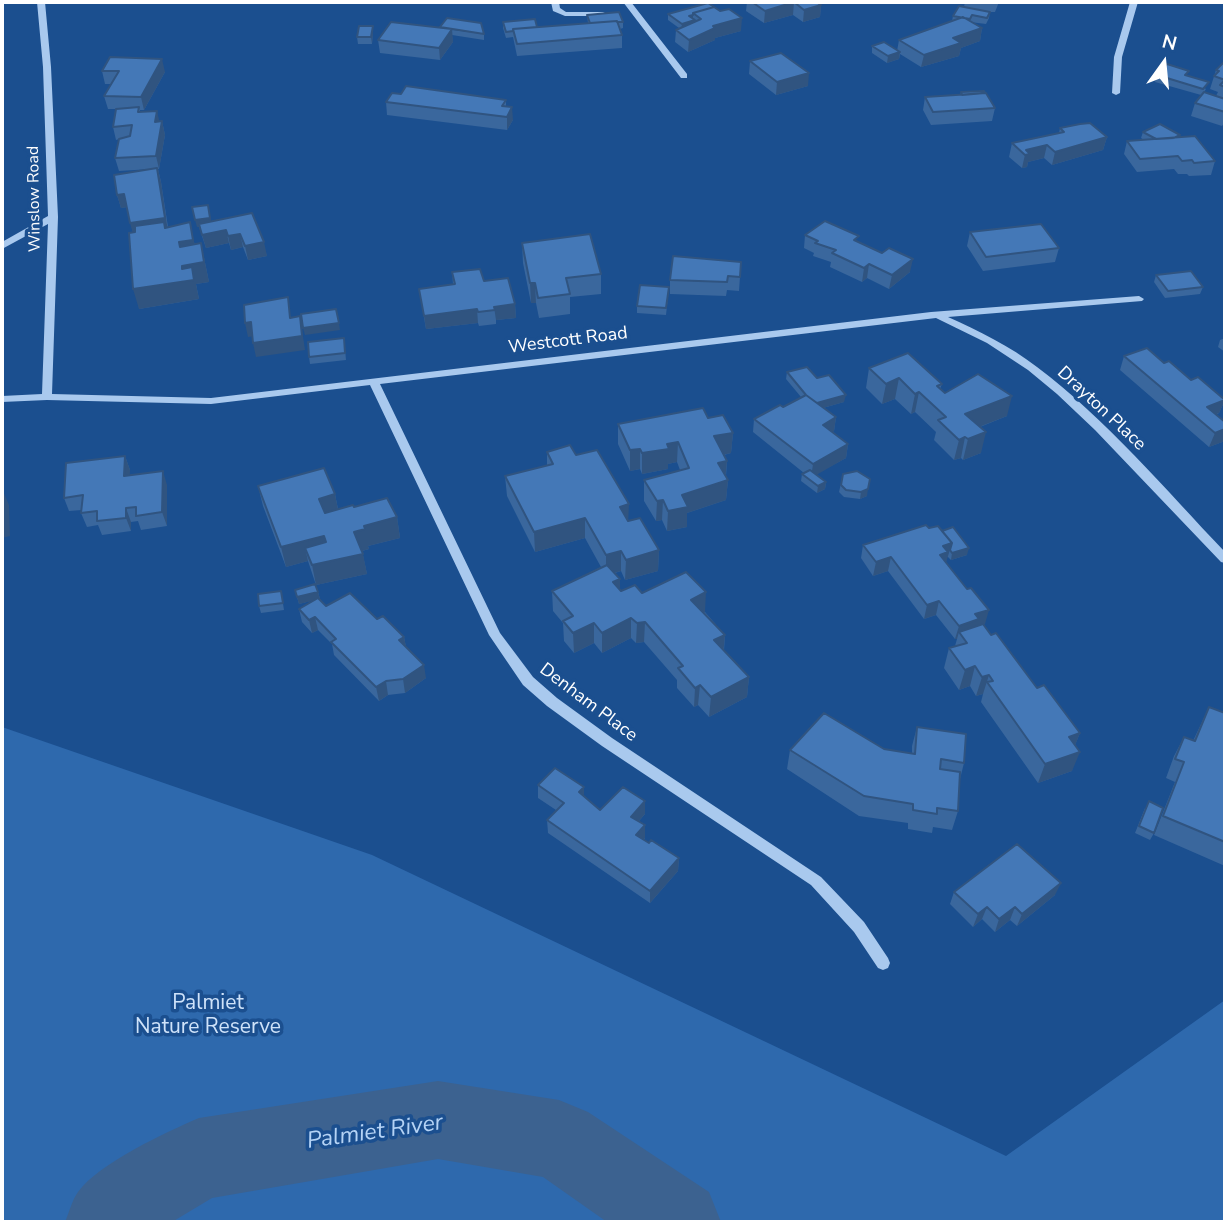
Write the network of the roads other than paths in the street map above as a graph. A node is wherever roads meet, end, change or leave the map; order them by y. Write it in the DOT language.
graph roads {
  1 [pos="41,2"];
  2 [pos="555,2"];
  3 [pos="627,2"];
  4 [pos="1134,2"];
  5 [pos="612,14"];
  6 [pos="684,76"];
  7 [pos="1116,93"];
  8 [pos="53,217"];
  9 [pos="2,246"];
  10 [pos="1139,299"];
  11 [pos="930,315"];
  12 [pos="374,383"];
  13 [pos="47,397"];
  14 [pos="2,399"];
  15 [pos="1225,559"];
  16 [pos="883,963"];
  1 -- 8 [label="street, Winslow Road"];
  2 -- 5 [label="street"];
  3 -- 6 [label="street"];
  4 -- 7 [label="street"];
  8 -- 9 [label="street"];
  8 -- 13 [label="street, Winslow Road"];
  10 -- 11 [label="street, Westcott Road"];
  11 -- 12 [label="street, Westcott Road"];
  11 -- 15 [label="street, Drayton Place"];
  12 -- 13 [label="street, Westcott Road"];
  12 -- 16 [label="street, Denham Place"];
  13 -- 14 [label="street, Westcott Road"];
}
